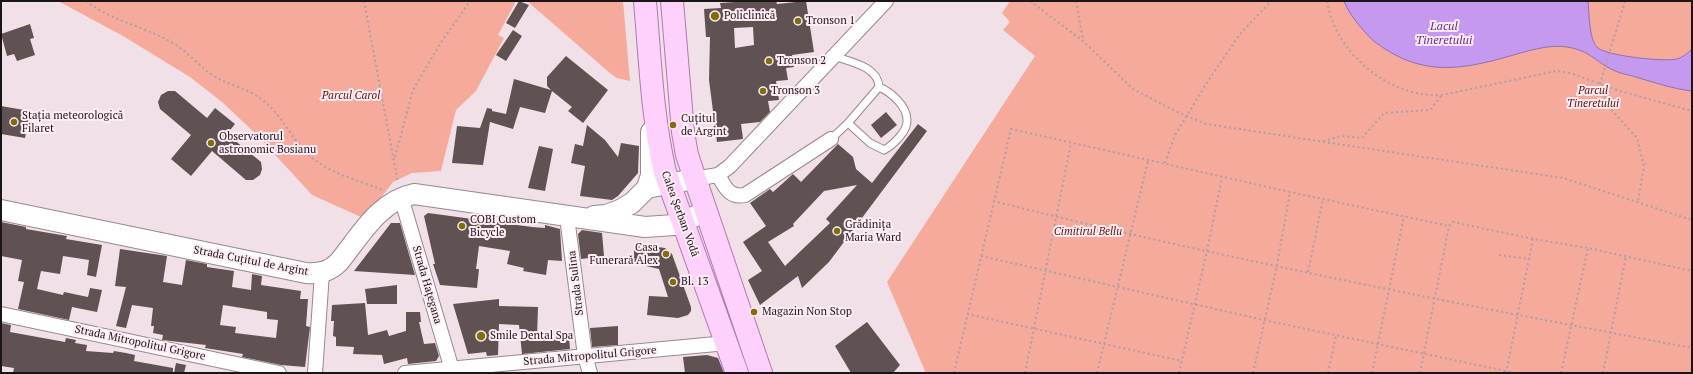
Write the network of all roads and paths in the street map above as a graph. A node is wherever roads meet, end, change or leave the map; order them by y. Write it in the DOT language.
graph roads {
  1 [pos="86,1"];
  2 [pos="364,1"];
  3 [pos="470,1"];
  4 [pos="645,1"];
  5 [pos="672,1"];
  6 [pos="886,1"];
  7 [pos="1030,1"];
  8 [pos="1076,1"];
  9 [pos="1271,1"];
  10 [pos="1327,1"];
  11 [pos="1625,1"];
  12 [pos="1083,41"];
  13 [pos="833,56"];
  14 [pos="650,70"];
  15 [pos="1600,84"];
  16 [pos="879,87"];
  17 [pos="1442,95"];
  18 [pos="1692,111"];
  19 [pos="1187,116"];
  20 [pos="848,123"];
  21 [pos="831,139"];
  22 [pos="1322,141"];
  23 [pos="1071,143"];
  24 [pos="395,158"];
  25 [pos="1148,161"];
  26 [pos="1165,163"];
  27 [pos="718,175"];
  28 [pos="1222,177"];
  29 [pos="694,179"];
  30 [pos="668,183"];
  31 [pos="647,188"];
  32 [pos="1290,192"];
  33 [pos="400,197"];
  34 [pos="1323,198"];
  35 [pos="993,201"];
  36 [pos="1638,202"];
  37 [pos="632,203"];
  38 [pos="1,210"];
  39 [pos="705,212"];
  40 [pos="567,216"];
  41 [pos="1404,216"];
  42 [pos="1055,217"];
  43 [pos="1692,220"];
  44 [pos="682,222"];
  45 [pos="1449,226"];
  46 [pos="645,228"];
  47 [pos="1131,236"];
  48 [pos="1533,239"];
  49 [pos="1588,248"];
  50 [pos="1208,252"];
  51 [pos="1499,255"];
  52 [pos="981,256"];
  53 [pos="1626,256"];
  54 [pos="1530,259"];
  55 [pos="1277,265"];
  56 [pos="1045,270"];
  57 [pos="1692,271"];
  58 [pos="1308,272"];
  59 [pos="322,273"];
  60 [pos="1119,288"];
  61 [pos="1388,290"];
  62 [pos="1435,299"];
  63 [pos="1195,304"];
  64 [pos="1,314"];
  65 [pos="967,314"];
  66 [pos="1519,314"];
  67 [pos="1264,320"];
  68 [pos="1571,325"];
  69 [pos="1034,328"];
  70 [pos="1611,332"];
  71 [pos="1336,335"];
  72 [pos="727,343"];
  73 [pos="1104,344"];
  74 [pos="1378,344"];
  75 [pos="1692,348"];
  76 [pos="1424,354"];
  77 [pos="585,356"];
  78 [pos="1182,361"];
  79 [pos="452,371"];
  80 [pos="1507,372"];
  81 [pos="279,373"];
  82 [pos="315,373"];
  83 [pos="405,373"];
  84 [pos="590,373"];
  85 [pos="737,373"];
  86 [pos="761,373"];
  87 [pos="954,373"];
  88 [pos="1025,373"];
  89 [pos="1097,373"];
  90 [pos="1179,373"];
  91 [pos="1253,373"];
  92 [pos="1328,373"];
  93 [pos="1372,373"];
  94 [pos="1420,373"];
  95 [pos="1515,373"];
  96 [pos="1561,373"];
  97 [pos="1603,373"];
  1 -- 33 [label="path"];
  2 -- 24 [label="path"];
  3 -- 24 [label="path"];
  4 -- 14 [label="main road, Calea Șerban Vodă"];
  5 -- 29 [label="main road"];
  6 -- 13 [label="street"];
  7 -- 12 [label="path"];
  8 -- 12 [label="path"];
  9 -- 19 [label="path"];
  10 -- 17 [label="path"];
  11 -- 15 [label="path"];
  12 -- 19 [label="path"];
  13 -- 16 [label="lane"];
  13 -- 27 [label="street"];
  14 -- 30 [label="main road, Calea Șerban Vodă"];
  14 -- 31 [label="street"];
  15 -- 17 [label="path"];
  15 -- 18 [label="path"];
  15 -- 36 [label="path"];
  16 -- 20 [label="lane"];
  16 -- 20 [label="lane"];
  17 -- 22 [label="path"];
  19 -- 22 [label="path"];
  19 -- 26 [label="path"];
  20 -- 21 [label="lane"];
  21 -- 27 [label="street"];
  22 -- 36 [label="path"];
  23 -- 25 [label="path"];
  23 -- 35 [label="path"];
  23 -- 42 [label="path"];
  24 -- 33 [label="path"];
  25 -- 26 [label="path"];
  25 -- 47 [label="path"];
  26 -- 28 [label="path"];
  27 -- 29 [label="street"];
  28 -- 32 [label="path"];
  28 -- 50 [label="path"];
  29 -- 30 [label="street"];
  29 -- 39 [label="main road"];
  30 -- 31 [label="street"];
  30 -- 44 [label="main road, Calea Șerban Vodă"];
  31 -- 37 [label="street, Strada Cuțitul de Argint"];
  32 -- 34 [label="path"];
  32 -- 55 [label="path"];
  33 -- 40 [label="street, Strada Cuțitul de Argint"];
  33 -- 59 [label="street, Strada Cuțitul de Argint"];
  33 -- 79 [label="street, Strada Hațegana"];
  34 -- 41 [label="path"];
  34 -- 58 [label="path"];
  35 -- 42 [label="path"];
  35 -- 52 [label="path"];
  36 -- 43 [label="path"];
  37 -- 40 [label="street, Strada Cuțitul de Argint"];
  37 -- 46 [label="street"];
  38 -- 59 [label="street, Strada Cuțitul de Argint"];
  39 -- 44 [label="street, Strada Cuțitul de Argint"];
  39 -- 86 [label="main road"];
  40 -- 46 [label="street, Strada Cuțitul de Argint"];
  40 -- 77 [label="street, Strada Sulina"];
  41 -- 45 [label="path"];
  41 -- 61 [label="path"];
  42 -- 47 [label="path"];
  42 -- 56 [label="path"];
  44 -- 46 [label="street, Strada Cuțitul de Argint"];
  44 -- 72 [label="main road, Calea Șerban Vodă"];
  45 -- 48 [label="path"];
  45 -- 62 [label="path"];
  47 -- 50 [label="path"];
  47 -- 60 [label="path"];
  48 -- 49 [label="path"];
  48 -- 54 [label="path"];
  49 -- 53 [label="path"];
  49 -- 68 [label="path"];
  50 -- 55 [label="path"];
  50 -- 63 [label="path"];
  51 -- 54 [label="path"];
  52 -- 56 [label="path"];
  52 -- 65 [label="path"];
  53 -- 57 [label="path"];
  53 -- 70 [label="path"];
  54 -- 66 [label="path"];
  55 -- 58 [label="path"];
  55 -- 67 [label="path"];
  56 -- 60 [label="path"];
  56 -- 69 [label="path"];
  58 -- 61 [label="path"];
  59 -- 82 [label="street"];
  60 -- 63 [label="path"];
  60 -- 73 [label="path"];
  61 -- 62 [label="path"];
  61 -- 74 [label="path"];
  62 -- 66 [label="path"];
  62 -- 76 [label="path"];
  63 -- 67 [label="path"];
  63 -- 78 [label="path"];
  64 -- 81 [label="street, Strada Mitropolitul Grigore"];
  65 -- 69 [label="path"];
  65 -- 87 [label="path"];
  66 -- 68 [label="path"];
  66 -- 80 [label="path"];
  67 -- 71 [label="path"];
  67 -- 91 [label="path"];
  68 -- 70 [label="path"];
  68 -- 96 [label="path"];
  69 -- 73 [label="path"];
  69 -- 88 [label="path"];
  70 -- 75 [label="path"];
  70 -- 97 [label="path"];
  71 -- 74 [label="path"];
  71 -- 92 [label="path"];
  72 -- 77 [label="street, Strada Mitropolitul Grigore"];
  72 -- 85 [label="main road, Calea Șerban Vodă"];
  73 -- 78 [label="path"];
  73 -- 89 [label="path"];
  74 -- 76 [label="path"];
  74 -- 93 [label="path"];
  76 -- 80 [label="path"];
  76 -- 94 [label="path"];
  77 -- 79 [label="street, Strada Mitropolitul Grigore"];
  77 -- 84 [label="street, Strada Sulina"];
  78 -- 90 [label="path"];
  79 -- 83 [label="street, Strada Mitropolitul Grigore"];
  80 -- 95 [label="path"];
}
